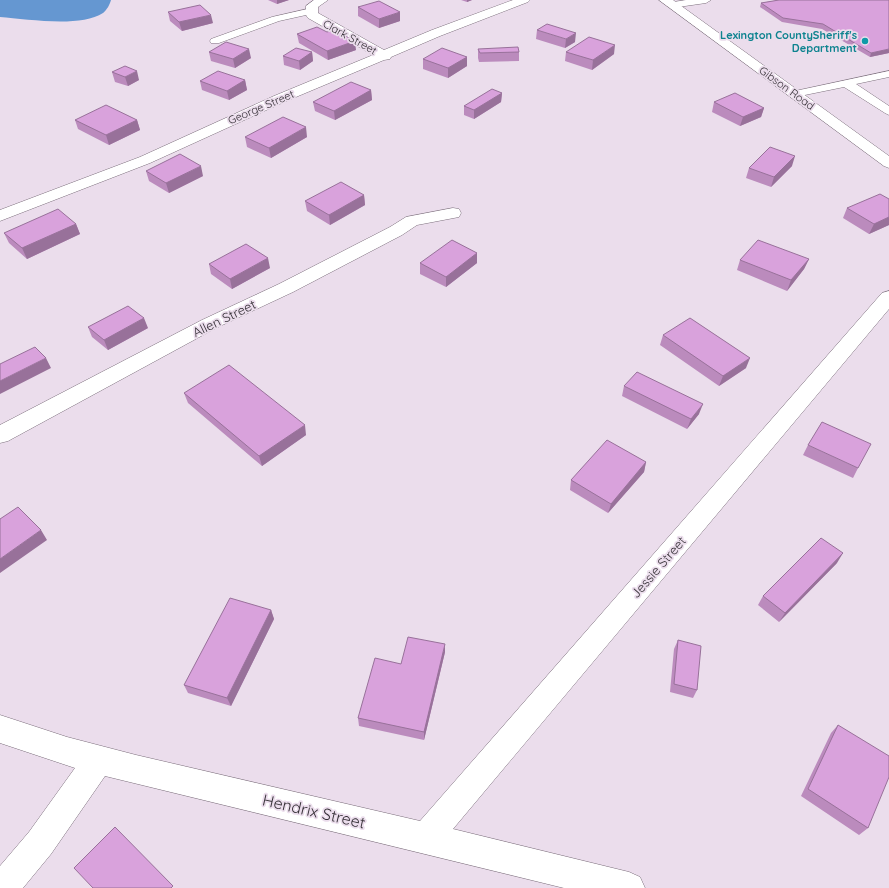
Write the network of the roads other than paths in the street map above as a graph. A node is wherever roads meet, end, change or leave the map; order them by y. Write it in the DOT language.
graph roads {
  1 [pos="322,0"];
  2 [pos="524,0"];
  3 [pos="706,0"];
  4 [pos="668,2"];
  5 [pos="312,10"];
  6 [pos="216,41"];
  7 [pos="385,56"];
  8 [pos="889,74"];
  9 [pos="846,83"];
  10 [pos="795,94"];
  11 [pos="889,111"];
  12 [pos="889,163"];
  13 [pos="453,213"];
  14 [pos="0,216"];
  15 [pos="889,297"];
  16 [pos="0,435"];
  17 [pos="0,729"];
  18 [pos="98,761"];
  19 [pos="426,838"];
  20 [pos="2,888"];
  21 [pos="629,888"];
  1 -- 5 [label="street, Clark Street"];
  2 -- 7 [label="street, George Street"];
  3 -- 4 [label="lane"];
  4 -- 10 [label="street, Gibson Road"];
  5 -- 6 [label="lane"];
  5 -- 7 [label="street, Clark Street"];
  7 -- 14 [label="street, George Street"];
  8 -- 9 [label="lane"];
  9 -- 10 [label="lane"];
  9 -- 11 [label="lane"];
  10 -- 12 [label="street, Gibson Road"];
  13 -- 16 [label="street, Allen Street"];
  15 -- 19 [label="street, Jessie Street"];
  17 -- 18 [label="street, Hendrix Street"];
  18 -- 19 [label="street, Hendrix Street"];
  18 -- 20 [label="street"];
  19 -- 21 [label="street, Hendrix Street"];
}
